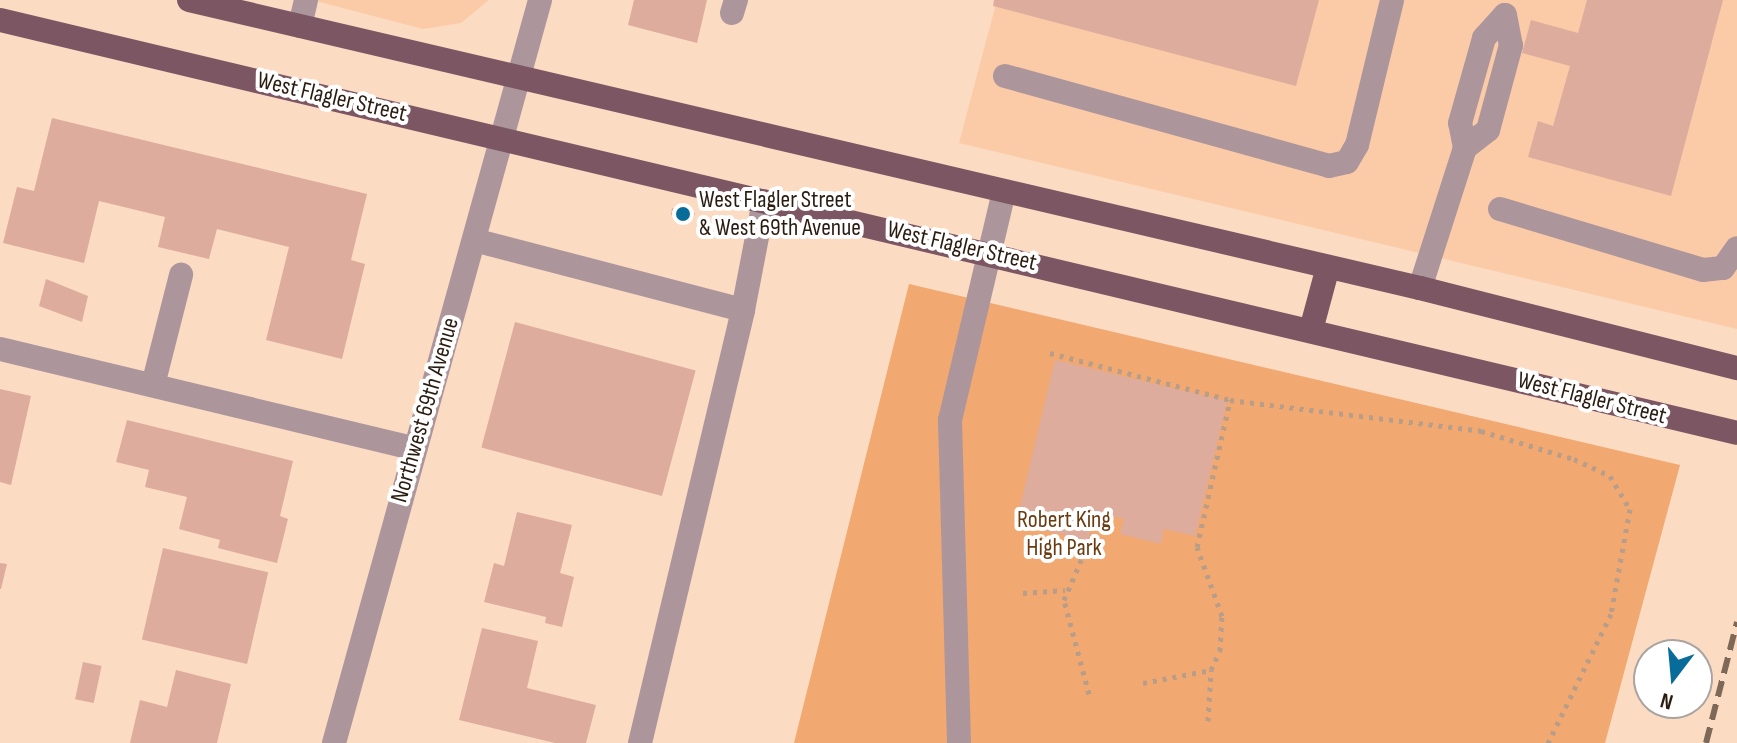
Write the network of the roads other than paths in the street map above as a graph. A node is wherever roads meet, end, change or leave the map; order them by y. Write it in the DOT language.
graph roads {
  1 [pos="189,0"];
  2 [pos="306,0"];
  3 [pos="540,0"];
  4 [pos="1392,0"];
  5 [pos="1507,7"];
  6 [pos="0,20"];
  7 [pos="300,26"];
  8 [pos="1005,76"];
  9 [pos="520,78"];
  10 [pos="503,136"];
  11 [pos="1004,192"];
  12 [pos="764,201"];
  13 [pos="1500,209"];
  14 [pos="474,240"];
  15 [pos="1737,248"];
  16 [pos="989,252"];
  17 [pos="1328,267"];
  18 [pos="181,275"];
  19 [pos="1420,288"];
  20 [pos="743,310"];
  21 [pos="1311,330"];
  22 [pos="0,349"];
  23 [pos="1737,368"];
  24 [pos="153,385"];
  25 [pos="1737,433"];
  26 [pos="413,448"];
  27 [pos="334,743"];
  28 [pos="640,743"];
  29 [pos="959,743"];
  1 -- 7 [label="main road"];
  2 -- 7 [label="street"];
  3 -- 9 [label="street, Northwest 69th Avenue"];
  4 -- 8 [label="street"];
  5 -- 19 [label="street"];
  6 -- 10 [label="main road, West Flagler Street"];
  7 -- 9 [label="main road"];
  9 -- 10 [label="street, Northwest 69th Avenue"];
  9 -- 11 [label="main road"];
  10 -- 12 [label="main road, West Flagler Street"];
  10 -- 14 [label="street, Northwest 69th Avenue"];
  11 -- 16 [label="street"];
  11 -- 17 [label="main road"];
  12 -- 16 [label="main road, West Flagler Street"];
  12 -- 20 [label="street"];
  13 -- 15 [label="street"];
  14 -- 20 [label="street"];
  14 -- 26 [label="street, Northwest 69th Avenue"];
  16 -- 21 [label="main road, West Flagler Street"];
  16 -- 29 [label="street"];
  17 -- 19 [label="main road"];
  17 -- 21 [label="main road"];
  18 -- 24 [label="street"];
  19 -- 23 [label="main road"];
  20 -- 28 [label="street"];
  21 -- 25 [label="main road, West Flagler Street"];
  22 -- 24 [label="street"];
  24 -- 26 [label="street"];
  26 -- 27 [label="street, Northwest 69th Avenue"];
}
